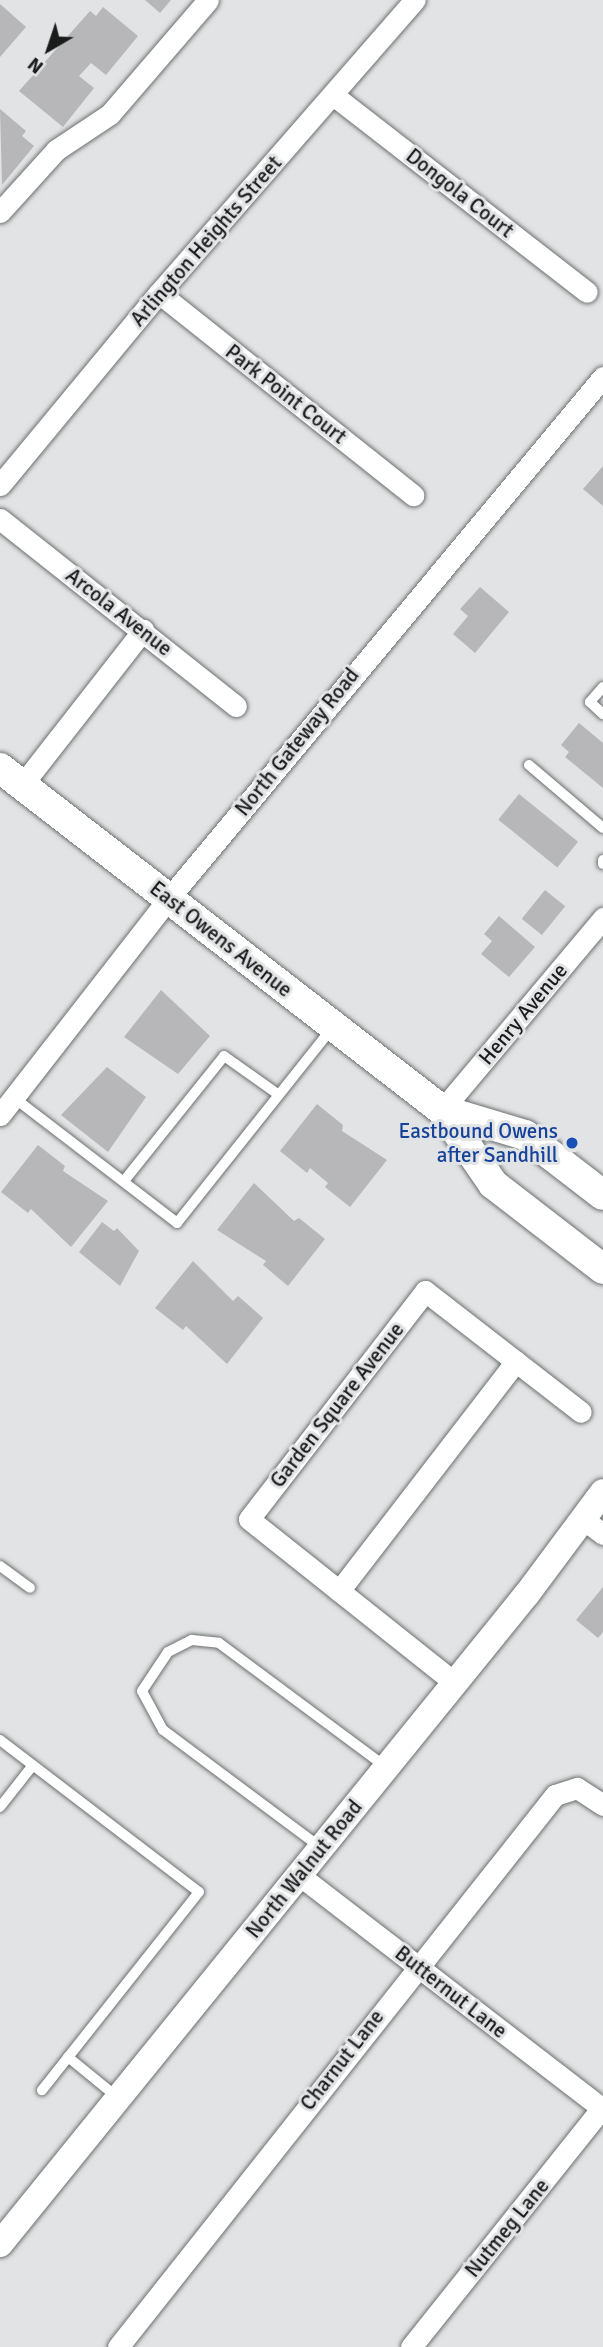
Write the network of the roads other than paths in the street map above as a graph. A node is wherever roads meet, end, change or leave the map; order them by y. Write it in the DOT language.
graph roads {
  1 [pos="208,0"];
  2 [pos="415,0"];
  3 [pos="333,94"];
  4 [pos="0,212"];
  5 [pos="587,292"];
  6 [pos="159,293"];
  7 [pos="603,377"];
  8 [pos="0,485"];
  9 [pos="413,495"];
  10 [pos="0,519"];
  11 [pos="143,630"];
  12 [pos="603,687"];
  13 [pos="236,706"];
  14 [pos="603,714"];
  15 [pos="529,765"];
  16 [pos="11,776"];
  17 [pos="603,828"];
  18 [pos="169,898"];
  19 [pos="603,918"];
  20 [pos="334,1026"];
  21 [pos="279,1095"];
  22 [pos="13,1097"];
  23 [pos="442,1110"];
  24 [pos="0,1115"];
  25 [pos="124,1181"];
  26 [pos="603,1195"];
  27 [pos="603,1269"];
  28 [pos="516,1361"];
  29 [pos="581,1412"];
  30 [pos="603,1492"];
  31 [pos="593,1526"];
  32 [pos="0,1566"];
  33 [pos="30,1588"];
  34 [pos="339,1591"];
  35 [pos="455,1684"];
  36 [pos="0,1740"];
  37 [pos="33,1765"];
  38 [pos="386,1767"];
  39 [pos="603,1805"];
  40 [pos="0,1807"];
  41 [pos="321,1848"];
  42 [pos="299,1875"];
  43 [pos="416,1965"];
  44 [pos="68,2057"];
  45 [pos="41,2090"];
  46 [pos="118,2098"];
  47 [pos="603,2109"];
  48 [pos="0,2244"];
  49 [pos="118,2347"];
  50 [pos="411,2347"];
  1 -- 4 [label="street"];
  2 -- 3 [label="street, Arlington Heights Street"];
  3 -- 5 [label="street, Dongola Court"];
  3 -- 6 [label="street, Arlington Heights Street"];
  6 -- 8 [label="street, Arlington Heights Street"];
  6 -- 9 [label="street, Park Point Court"];
  7 -- 18 [label="street, North Gateway Road"];
  10 -- 11 [label="street, Arcola Avenue"];
  11 -- 13 [label="street, Arcola Avenue"];
  11 -- 16 [label="street"];
  12 -- 14 [label="lane"];
  15 -- 17 [label="lane"];
  16 -- 18 [label="main road, East Owens Avenue"];
  18 -- 20 [label="main road, East Owens Avenue"];
  18 -- 22 [label="street, North Gateway Road"];
  19 -- 23 [label="street, Henry Avenue"];
  20 -- 21 [label="lane"];
  20 -- 23 [label="main road, East Owens Avenue"];
  21 -- 25 [label="lane"];
  21 -- 25 [label="lane"];
  22 -- 24 [label="street, North Gateway Road"];
  22 -- 25 [label="lane"];
  23 -- 26 [label="main road, East Owens Avenue"];
  23 -- 27 [label="main road, East Owens Avenue"];
  28 -- 29 [label="street, Garden Square Avenue"];
  28 -- 34 [label="street"];
  28 -- 34 [label="street, Garden Square Avenue"];
  30 -- 31 [label="street, North Walnut Road"];
  31 -- 35 [label="street, North Walnut Road"];
  32 -- 33 [label="lane"];
  34 -- 35 [label="street, Garden Square Avenue"];
  35 -- 38 [label="street, North Walnut Road"];
  36 -- 37 [label="lane"];
  37 -- 40 [label="lane"];
  37 -- 44 [label="lane"];
  38 -- 41 [label="street, North Walnut Road"];
  38 -- 41 [label="lane"];
  39 -- 43 [label="street, Charnut Lane"];
  41 -- 42 [label="street, North Walnut Road"];
  42 -- 43 [label="street, Butternut Lane"];
  42 -- 46 [label="street, North Walnut Road"];
  43 -- 47 [label="street, Butternut Lane"];
  43 -- 49 [label="street, Charnut Lane"];
  44 -- 45 [label="lane"];
  44 -- 46 [label="lane"];
  46 -- 48 [label="street, North Walnut Road"];
  47 -- 50 [label="street, Nutmeg Lane"];
}
